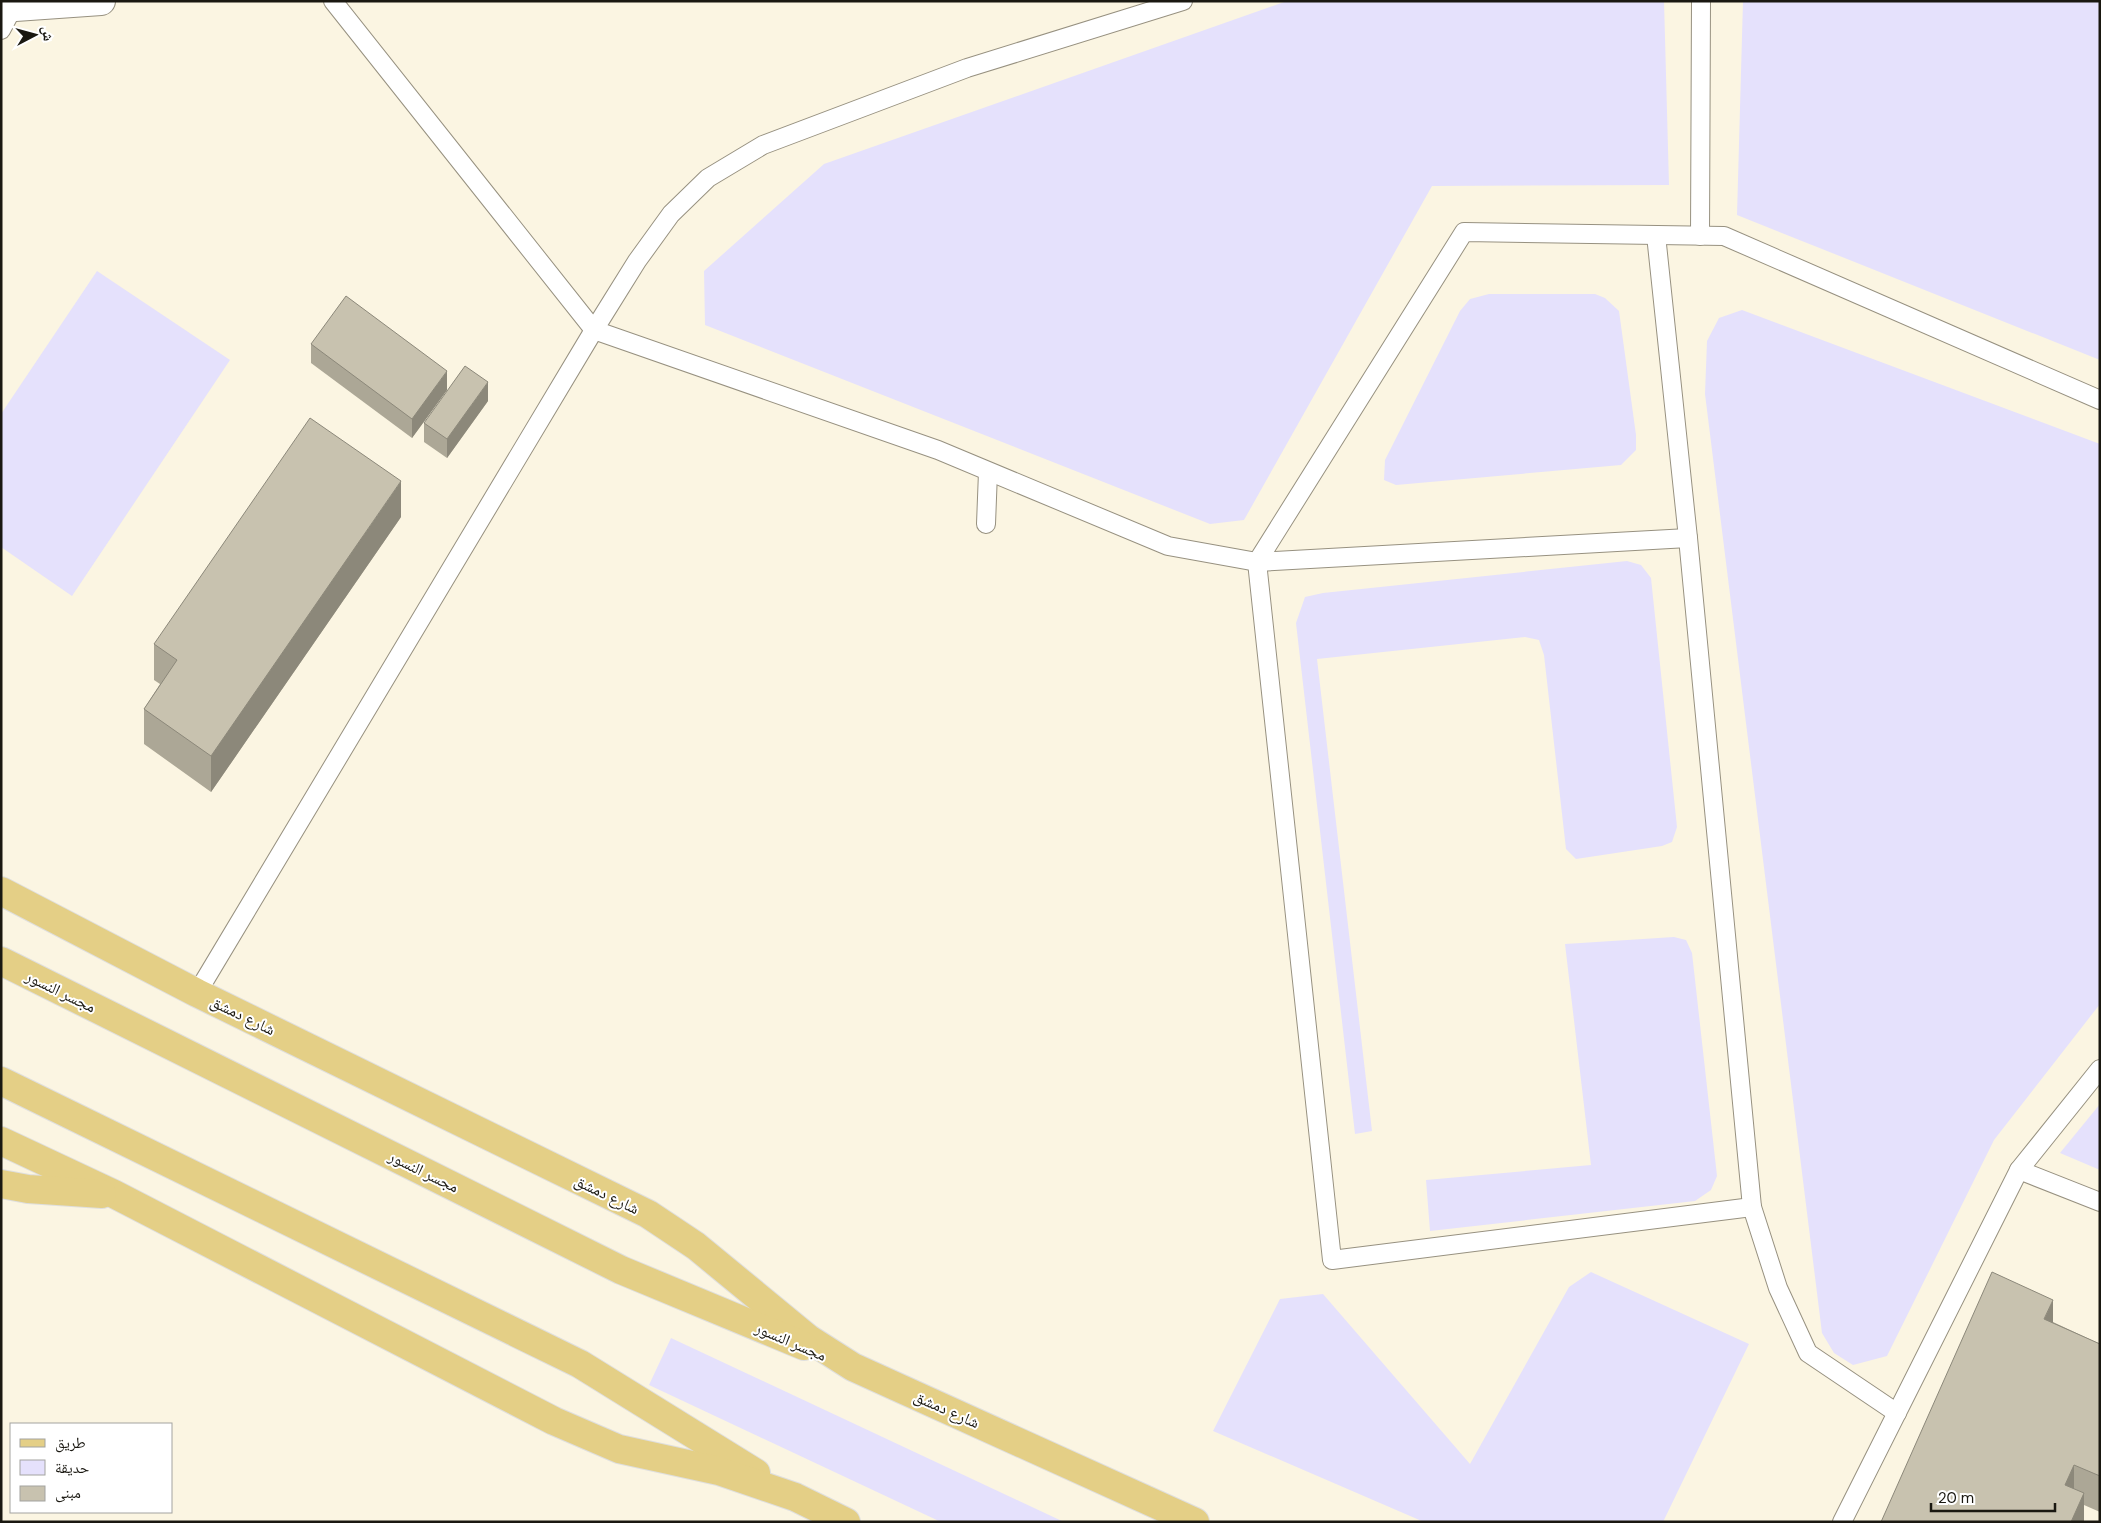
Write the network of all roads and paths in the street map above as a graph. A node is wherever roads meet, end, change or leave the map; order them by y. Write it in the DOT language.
graph roads {
  1 [pos="101,1"];
  2 [pos="333,1"];
  3 [pos="1183,1"];
  4 [pos="1701,1"];
  5 [pos="8,12"];
  6 [pos="1656,235"];
  7 [pos="1700,236"];
  8 [pos="594,330"];
  9 [pos="2100,400"];
  10 [pos="988,472"];
  11 [pos="986,524"];
  12 [pos="1688,538"];
  13 [pos="1257,562"];
  14 [pos="1,891"];
  15 [pos="1,961"];
  16 [pos="197,993"];
  17 [pos="2100,1069"];
  18 [pos="1,1081"];
  19 [pos="1,1141"];
  20 [pos="2019,1170"];
  21 [pos="1,1184"];
  22 [pos="114,1194"];
  23 [pos="2100,1202"];
  24 [pos="1752,1208"];
  25 [pos="853,1367"];
  26 [pos="1897,1413"];
  27 [pos="795,1497"];
  28 [pos="846,1522"];
  29 [pos="1195,1522"];
  30 [pos="1842,1522"];
  1 -- 5 [label="street"];
  2 -- 8 [label="lane"];
  3 -- 8 [label="lane"];
  4 -- 7 [label="lane"];
  6 -- 7 [label="lane"];
  6 -- 12 [label="lane"];
  6 -- 13 [label="lane"];
  7 -- 9 [label="lane"];
  8 -- 10 [label="lane"];
  8 -- 16 [label="lane"];
  10 -- 11 [label="lane"];
  10 -- 13 [label="lane"];
  12 -- 13 [label="lane"];
  12 -- 24 [label="lane"];
  13 -- 24 [label="lane"];
  14 -- 16 [label="main road, شارع دمشق"];
  15 -- 25 [label="main road, مجسر النسور"];
  16 -- 25 [label="main road, شارع دمشق"];
  17 -- 20 [label="lane"];
  18 -- 27 [label="main road"];
  19 -- 22 [label="main road"];
  20 -- 23 [label="lane"];
  20 -- 26 [label="lane"];
  21 -- 22 [label="main road"];
  22 -- 27 [label="main road"];
  24 -- 26 [label="lane"];
  25 -- 29 [label="main road, شارع دمشق"];
  26 -- 30 [label="lane"];
  27 -- 28 [label="main road"];
}
